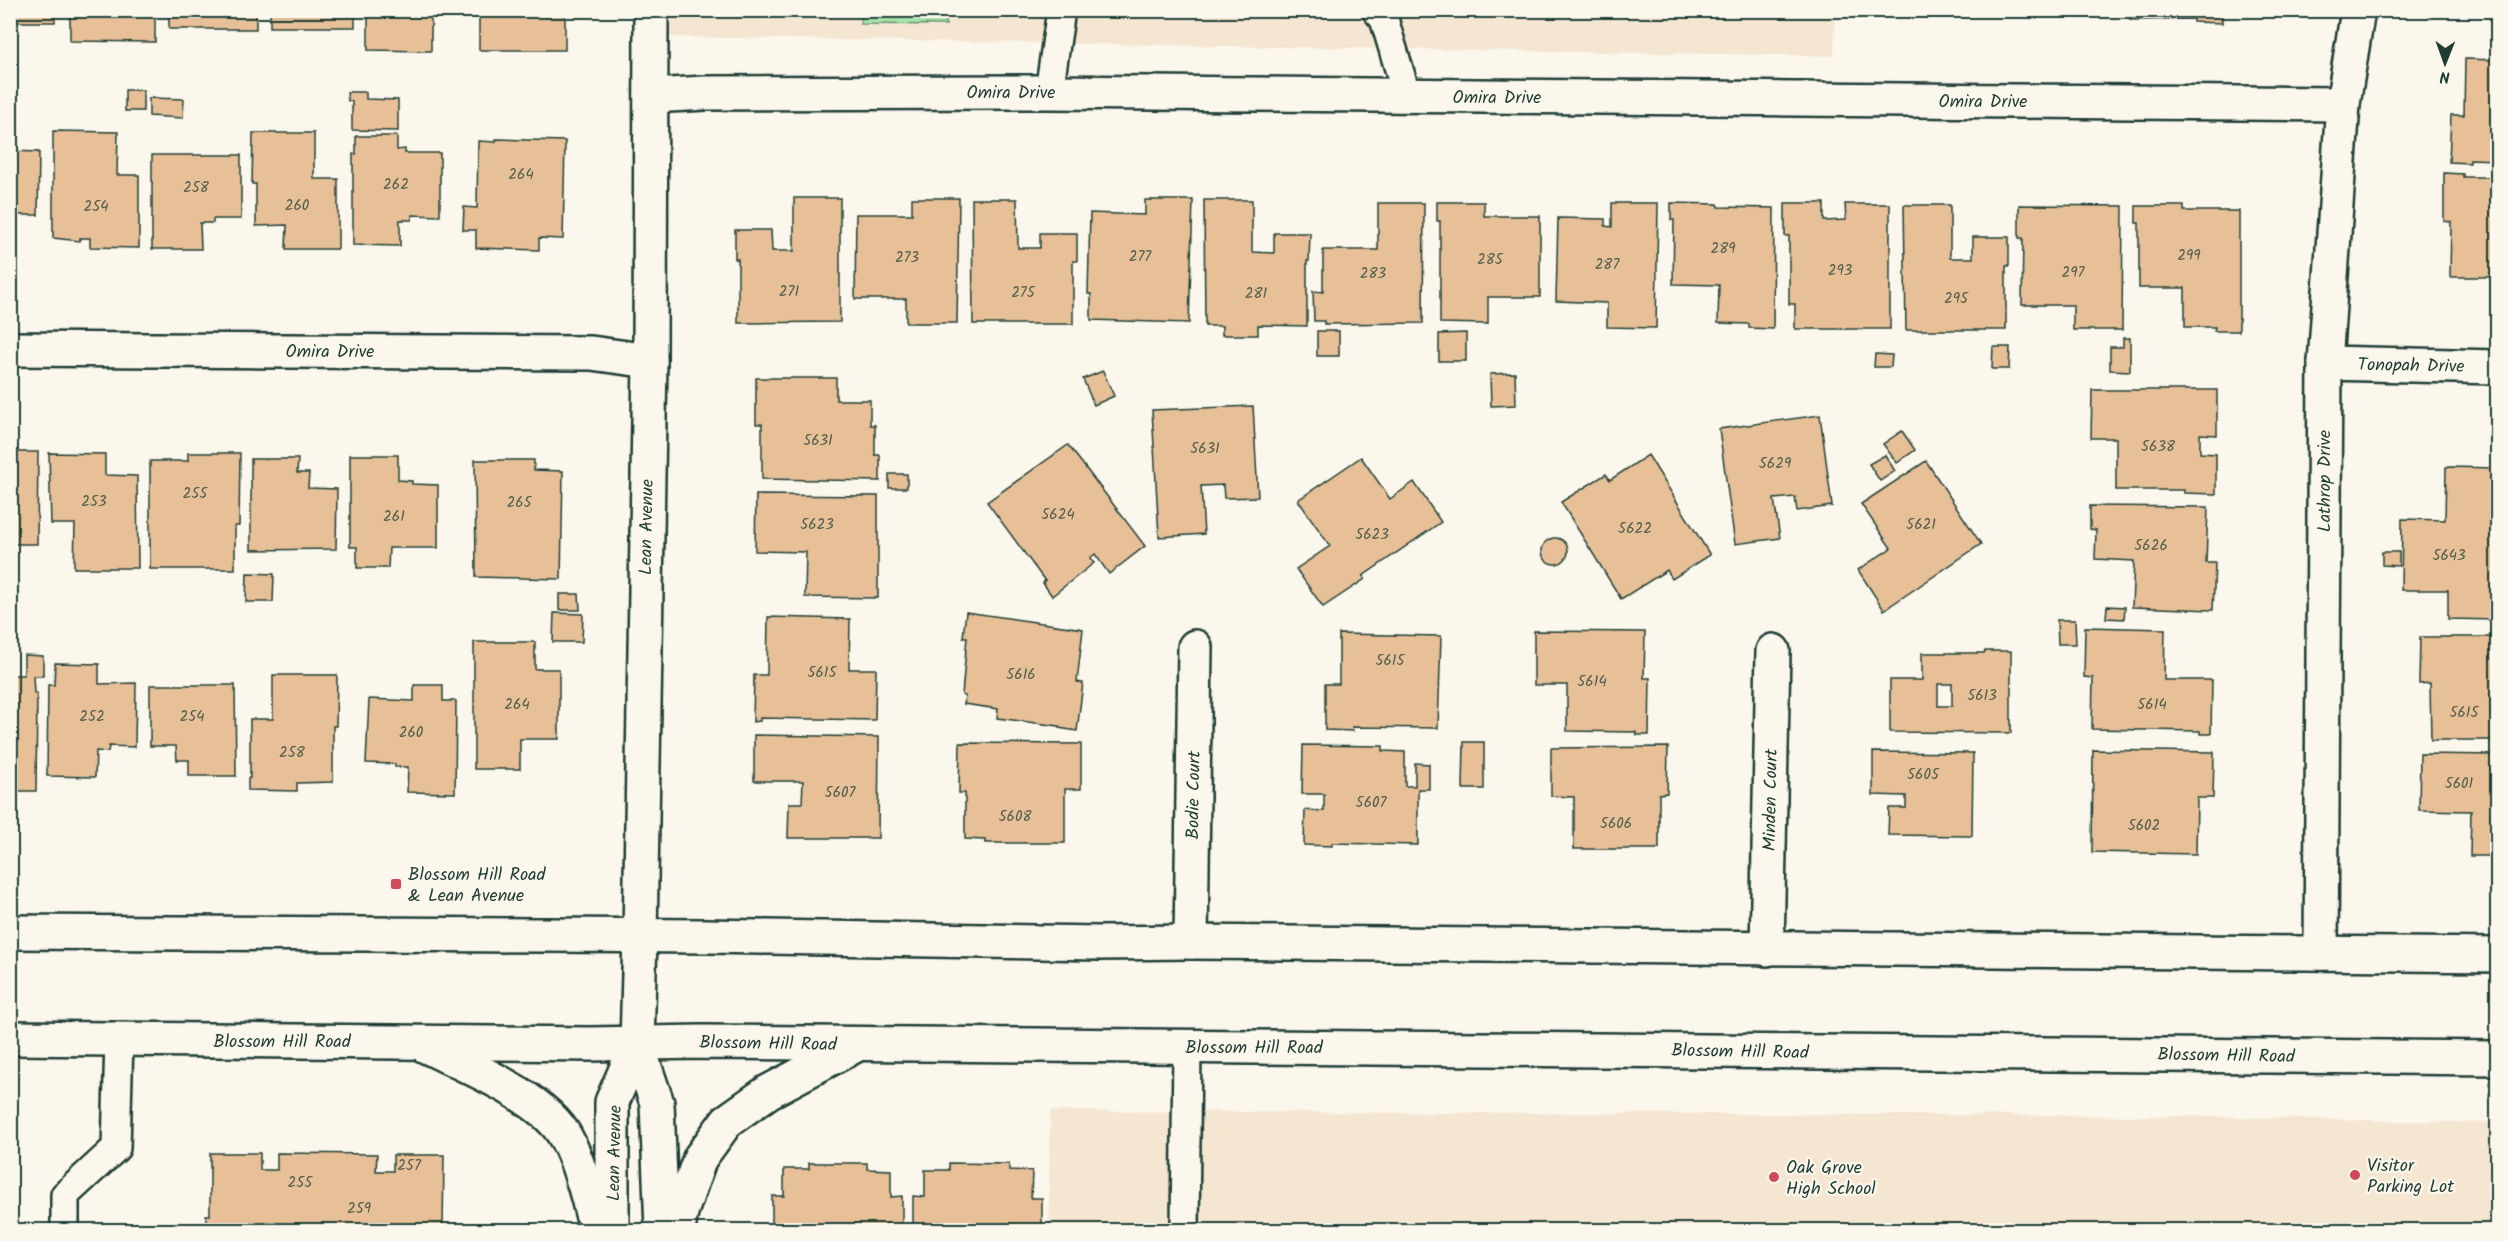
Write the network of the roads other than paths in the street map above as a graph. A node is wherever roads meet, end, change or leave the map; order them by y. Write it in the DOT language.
graph roads {
  1 [pos="651,10"];
  2 [pos="1061,10"];
  3 [pos="1376,10"];
  4 [pos="2358,10"];
  5 [pos="1049,92"];
  6 [pos="651,96"];
  7 [pos="1407,96"];
  8 [pos="2343,105"];
  9 [pos="10,349"];
  10 [pos="650,361"];
  11 [pos="2325,363"];
  12 [pos="2498,367"];
  13 [pos="1195,647"];
  14 [pos="1773,651"];
  15 [pos="10,932"];
  16 [pos="640,936"];
  17 [pos="1191,942"];
  18 [pos="1767,949"];
  19 [pos="2321,953"];
  20 [pos="2498,955"];
  21 [pos="10,1038"];
  22 [pos="119,1040"];
  23 [pos="417,1042"];
  24 [pos="637,1044"];
  25 [pos="859,1044"];
  26 [pos="1187,1046"];
  27 [pos="2498,1058"];
  28 [pos="64,1230"];
  29 [pos="596,1230"];
  30 [pos="612,1230"];
  31 [pos="662,1230"];
  32 [pos="678,1230"];
  33 [pos="1185,1230"];
  1 -- 6 [label="main road, Lean Avenue"];
  2 -- 5 [label="lane"];
  3 -- 7 [label="lane"];
  4 -- 8 [label="main road, Lathrop Drive"];
  5 -- 6 [label="main road, Omira Drive"];
  5 -- 7 [label="main road, Omira Drive"];
  6 -- 10 [label="main road, Lean Avenue"];
  7 -- 8 [label="main road, Omira Drive"];
  8 -- 11 [label="main road, Lathrop Drive"];
  9 -- 10 [label="main road, Omira Drive"];
  10 -- 16 [label="main road, Lean Avenue"];
  11 -- 12 [label="main road, Tonopah Drive"];
  11 -- 19 [label="main road, Lathrop Drive"];
  13 -- 17 [label="main road, Bodie Court"];
  14 -- 18 [label="main road, Minden Court"];
  15 -- 16 [label="main road"];
  16 -- 17 [label="main road"];
  16 -- 24 [label="main road, Lean Avenue"];
  17 -- 18 [label="main road"];
  18 -- 19 [label="main road"];
  19 -- 20 [label="main road"];
  21 -- 22 [label="main road, Blossom Hill Road"];
  22 -- 23 [label="main road, Blossom Hill Road"];
  22 -- 28 [label="lane"];
  23 -- 24 [label="main road, Blossom Hill Road"];
  23 -- 29 [label="main road"];
  24 -- 25 [label="main road, Blossom Hill Road"];
  24 -- 30 [label="main road, Lean Avenue"];
  24 -- 31 [label="main road, Lean Avenue"];
  25 -- 26 [label="main road, Blossom Hill Road"];
  25 -- 32 [label="main road"];
  26 -- 27 [label="main road, Blossom Hill Road"];
  26 -- 33 [label="lane"];
}
